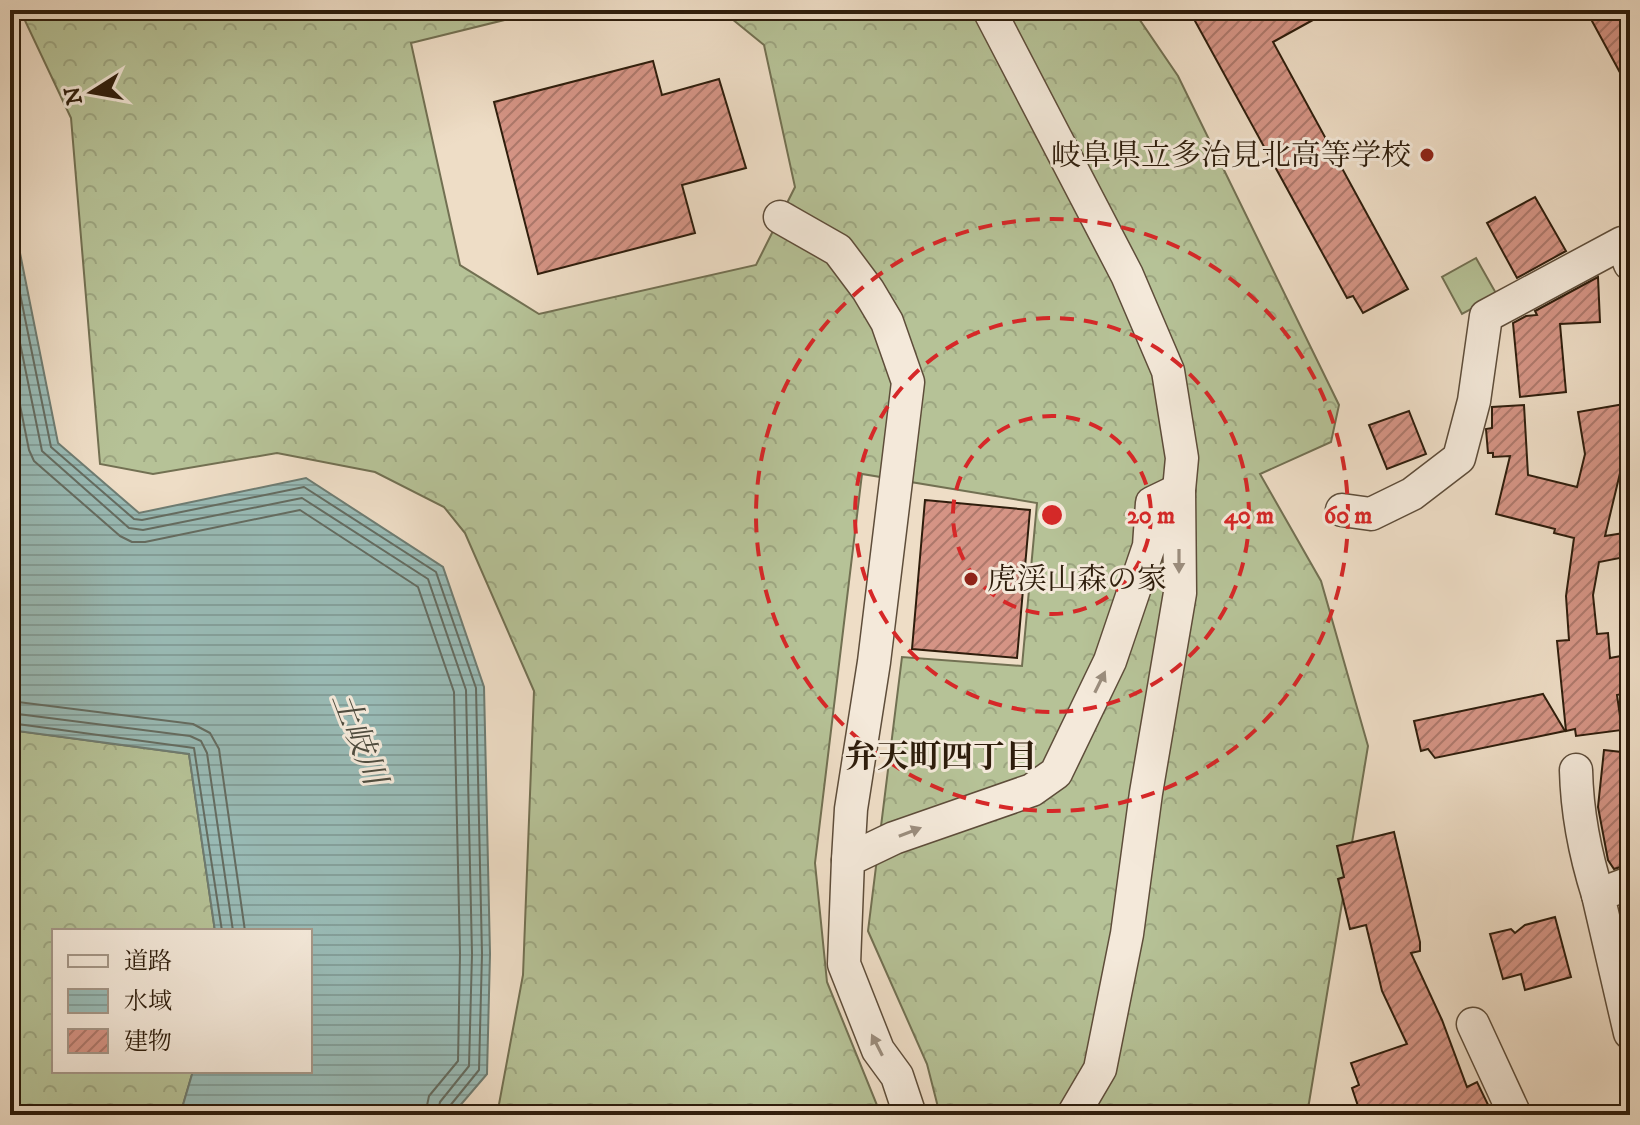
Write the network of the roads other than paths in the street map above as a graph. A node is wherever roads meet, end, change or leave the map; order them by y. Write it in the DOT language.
graph roads {
  1 [pos="989,10"];
  2 [pos="780,217"];
  3 [pos="1630,264"];
  4 [pos="1179,490"];
  5 [pos="1342,510"];
  6 [pos="1576,770"];
  7 [pos="848,860"];
  8 [pos="1630,883"];
  9 [pos="1598,895"];
  10 [pos="1473,1024"];
  11 [pos="1630,1033"];
  12 [pos="910,1115"];
  13 [pos="1073,1115"];
  14 [pos="1515,1115"];
  1 -- 4 [label="street"];
  2 -- 7 [label="street"];
  3 -- 5 [label="street"];
  7 -- 4 [label="street, one-way"];
  4 -- 13 [label="street, one-way"];
  6 -- 9 [label="street"];
  12 -- 7 [label="street, one-way"];
  8 -- 9 [label="street"];
  9 -- 11 [label="street"];
  10 -- 14 [label="street"];
}
